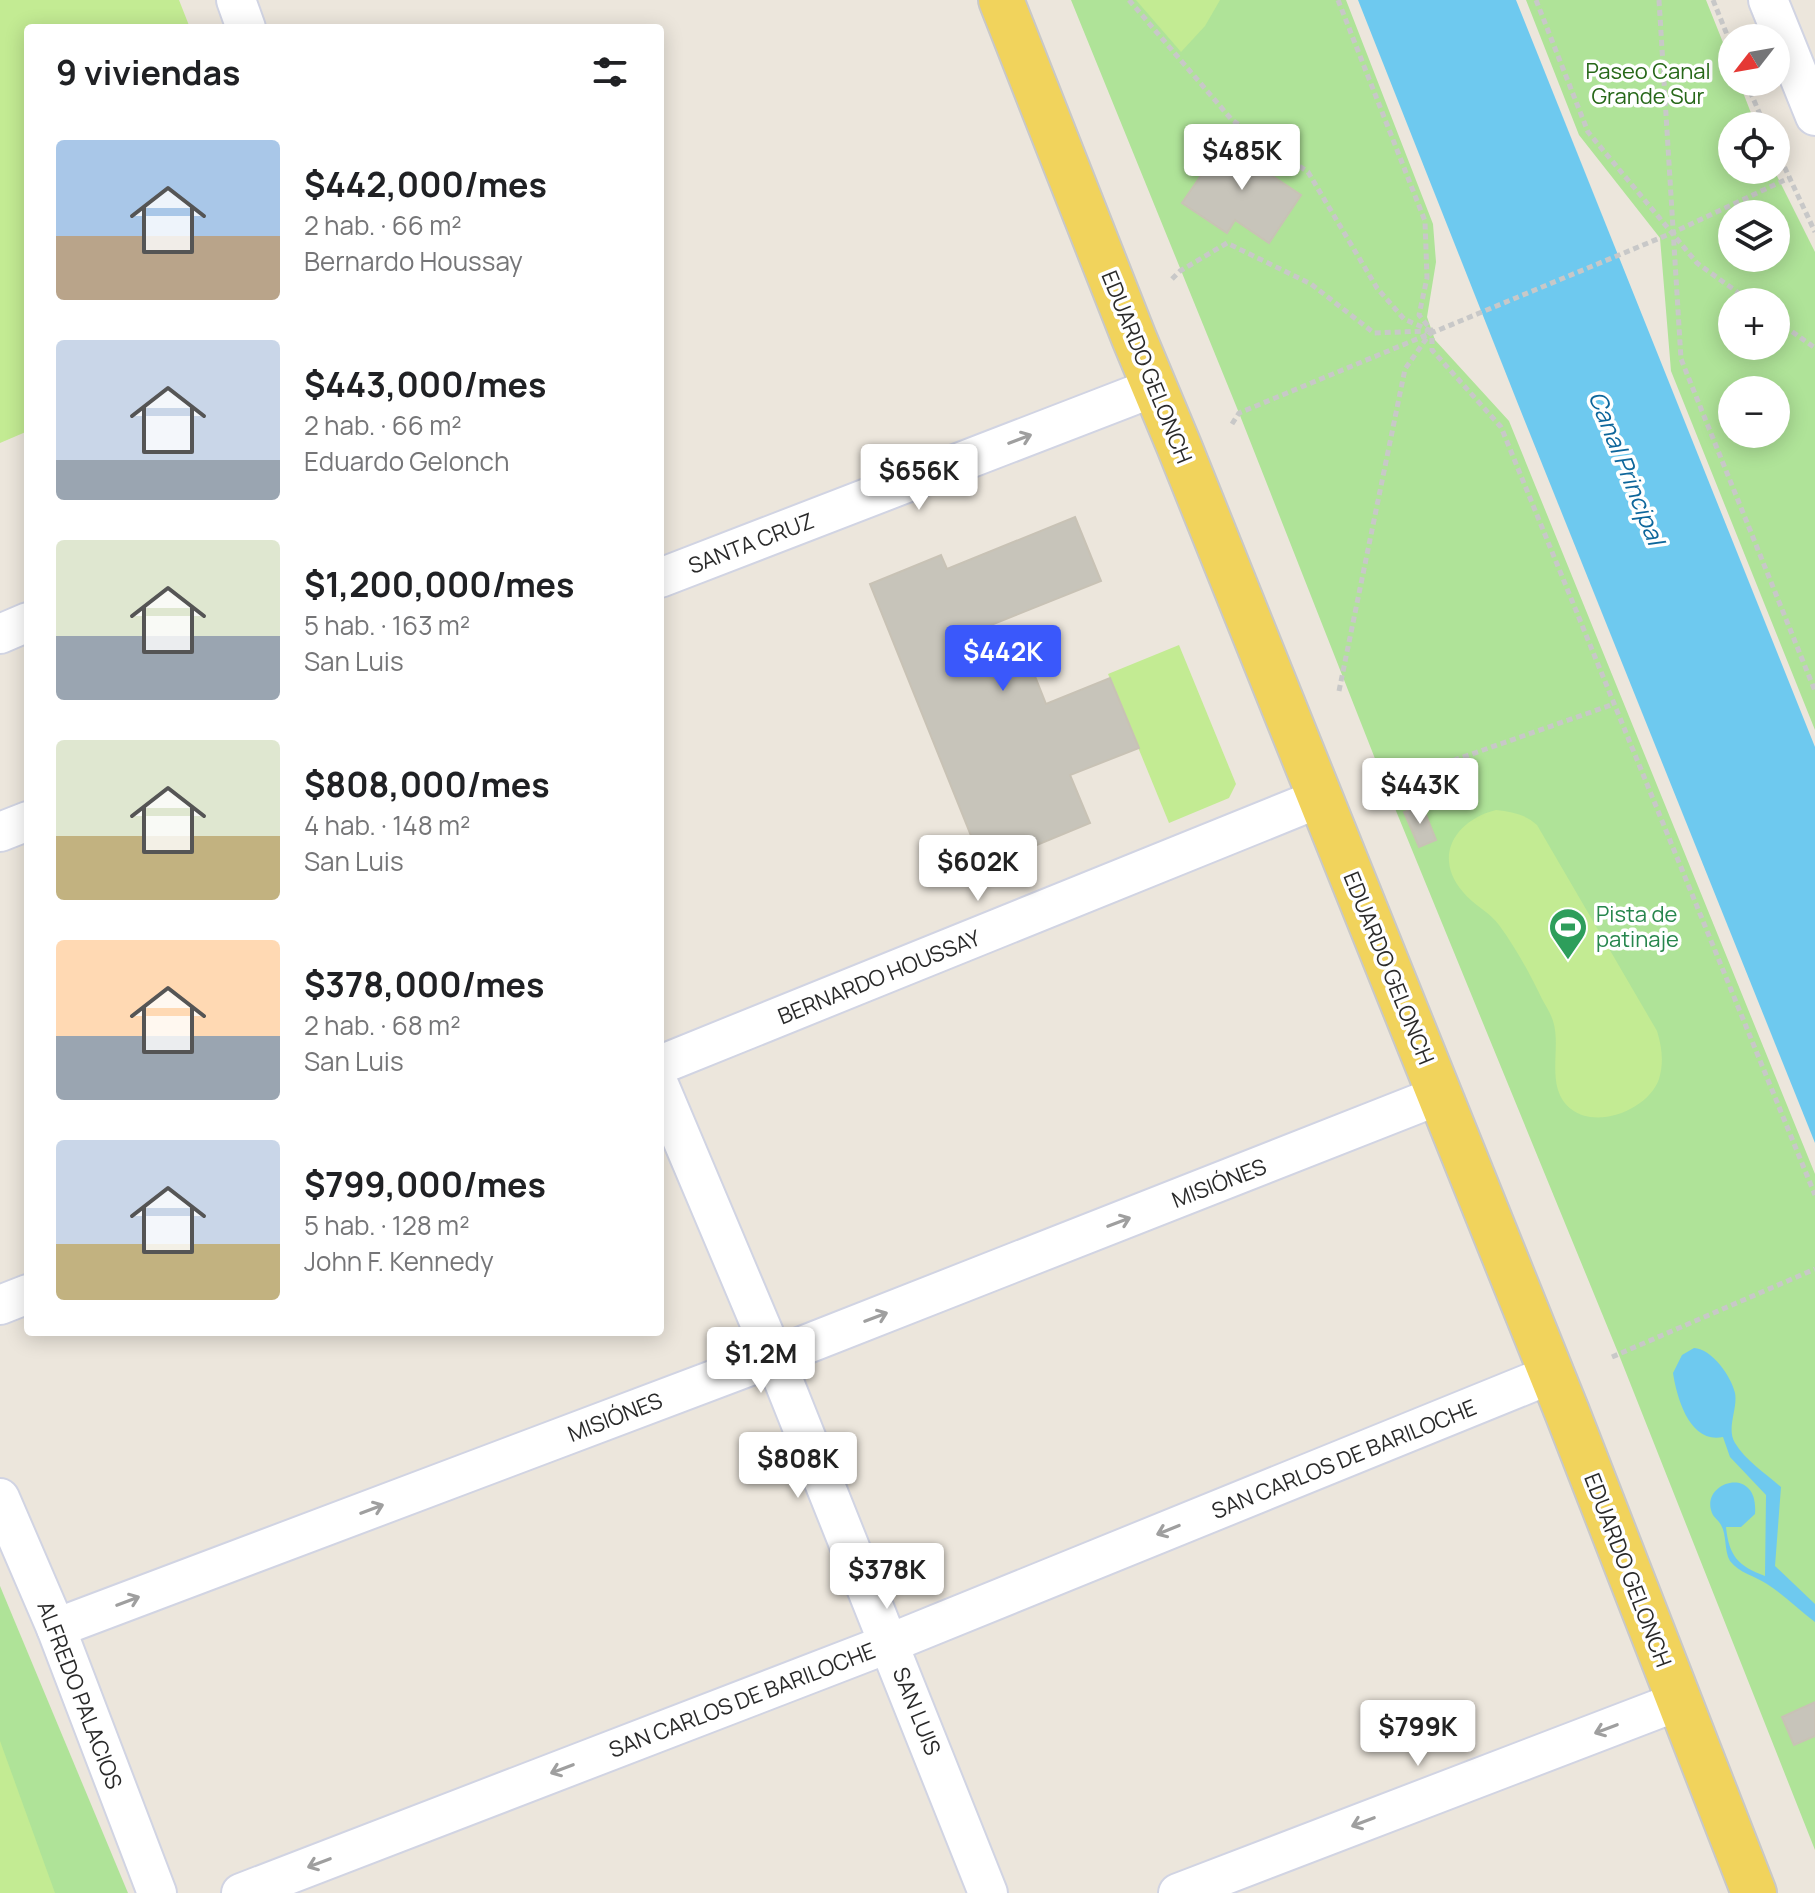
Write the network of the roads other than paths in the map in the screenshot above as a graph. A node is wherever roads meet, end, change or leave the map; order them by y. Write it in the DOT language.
graph roads {
  1 [pos="236,0"];
  2 [pos="1001,0"];
  3 [pos="1768,0"];
  4 [pos="245,24"];
  5 [pos="1815,116"];
  6 [pos="1155,387"];
  7 [pos="664,576"];
  8 [pos="24,624"];
  9 [pos="0,634"];
  10 [pos="1320,798"];
  11 [pos="24,823"];
  12 [pos="0,832"];
  13 [pos="664,1063"];
  14 [pos="1440,1095"];
  15 [pos="664,1096"];
  16 [pos="24,1296"];
  17 [pos="0,1305"];
  18 [pos="774,1357"];
  19 [pos="1552,1374"];
  20 [pos="0,1498"];
  21 [pos="56,1628"];
  22 [pos="890,1643"];
  23 [pos="1679,1701"];
  24 [pos="1245,1881"];
  25 [pos="157,1893"];
  26 [pos="241,1893"];
  27 [pos="988,1893"];
  28 [pos="1178,1893"];
  29 [pos="1754,1893"];
  1 -- 4 [label="street"];
  2 -- 6 [label="main road, EDUARDO GELONCH"];
  3 -- 5 [label="street"];
  7 -- 6 [label="street, SANTA CRUZ, one-way"];
  6 -- 10 [label="main road, EDUARDO GELONCH"];
  8 -- 9 [label="street"];
  10 -- 13 [label="street, BERNARDO HOUSSAY"];
  10 -- 14 [label="main road, EDUARDO GELONCH"];
  11 -- 12 [label="street"];
  18 -- 14 [label="street, MISIÓNES, one-way"];
  14 -- 19 [label="main road, EDUARDO GELONCH"];
  15 -- 18 [label="street, SAN LUIS"];
  16 -- 17 [label="street"];
  21 -- 18 [label="street, MISIÓNES, one-way"];
  18 -- 22 [label="street, SAN LUIS"];
  19 -- 22 [label="street, SAN CARLOS DE BARILOCHE, one-way"];
  19 -- 23 [label="main road, EDUARDO GELONCH"];
  20 -- 21 [label="street, ALFREDO PALACIOS"];
  21 -- 25 [label="street, ALFREDO PALACIOS"];
  22 -- 26 [label="street, SAN CARLOS DE BARILOCHE, one-way"];
  22 -- 27 [label="street, SAN LUIS"];
  23 -- 24 [label="street, one-way"];
  23 -- 29 [label="main road, EDUARDO GELONCH"];
  24 -- 28 [label="street"];
}
